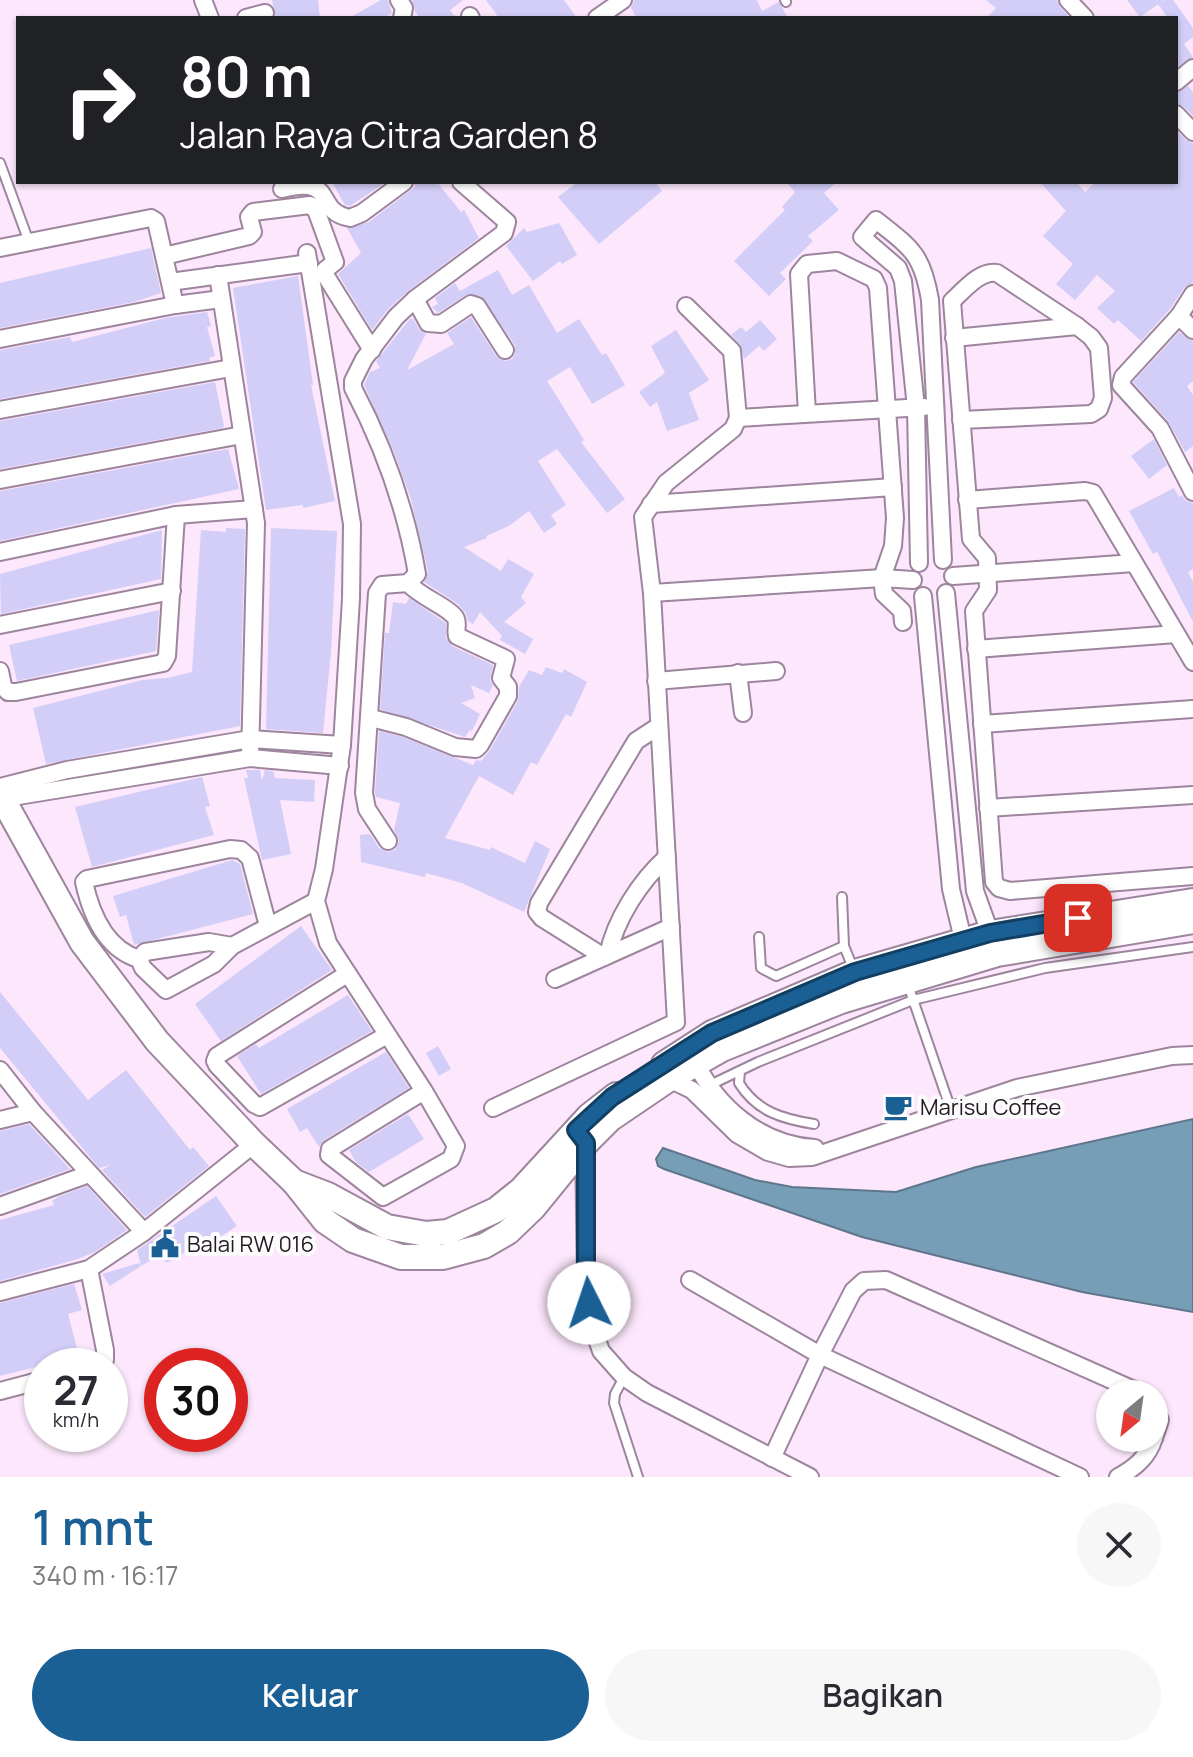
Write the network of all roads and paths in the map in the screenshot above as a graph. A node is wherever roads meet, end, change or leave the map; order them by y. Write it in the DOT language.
graph roads {
  1 [pos="623,0"];
  2 [pos="1068,0"];
  3 [pos="265,13"];
  4 [pos="254,16"];
  5 [pos="600,16"];
  6 [pos="1083,16"];
  7 [pos="1178,116"];
  8 [pos="1193,132"];
  9 [pos="0,163"];
  10 [pos="304,184"];
  11 [pos="304,184"];
  12 [pos="401,184"];
  13 [pos="463,184"];
  14 [pos="281,186"];
  15 [pos="289,206"];
  16 [pos="29,242"];
  17 [pos="0,248"];
  18 [pos="164,256"];
  19 [pos="218,275"];
  20 [pos="170,282"];
  21 [pos="1193,294"];
  22 [pos="221,299"];
  23 [pos="415,299"];
  24 [pos="175,305"];
  25 [pos="686,306"];
  26 [pos="1179,316"];
  27 [pos="1077,326"];
  28 [pos="1193,330"];
  29 [pos="954,338"];
  30 [pos="0,339"];
  31 [pos="372,350"];
  32 [pos="505,350"];
  33 [pos="231,368"];
  34 [pos="935,407"];
  35 [pos="916,408"];
  36 [pos="887,409"];
  37 [pos="0,410"];
  38 [pos="807,413"];
  39 [pos="738,418"];
  40 [pos="961,420"];
  41 [pos="242,435"];
  42 [pos="0,480"];
  43 [pos="893,487"];
  44 [pos="1193,492"];
  45 [pos="967,500"];
  46 [pos="651,504"];
  47 [pos="254,509"];
  48 [pos="176,515"];
  49 [pos="0,552"];
  50 [pos="943,560"];
  51 [pos="919,563"];
  52 [pos="1134,563"];
  53 [pos="987,574"];
  54 [pos="953,576"];
  55 [pos="882,578"];
  56 [pos="913,580"];
  57 [pos="408,583"];
  58 [pos="172,591"];
  59 [pos="652,593"];
  60 [pos="946,593"];
  61 [pos="923,596"];
  62 [pos="903,622"];
  63 [pos="0,625"];
  64 [pos="1176,634"];
  65 [pos="976,649"];
  66 [pos="1193,662"];
  67 [pos="0,671"];
  68 [pos="776,671"];
  69 [pos="738,673"];
  70 [pos="656,681"];
  71 [pos="1193,709"];
  72 [pos="743,713"];
  73 [pos="371,718"];
  74 [pos="982,724"];
  75 [pos="659,726"];
  76 [pos="250,739"];
  77 [pos="342,745"];
  78 [pos="250,758"];
  79 [pos="340,766"];
  80 [pos="68,778"];
  81 [pos="0,795"];
  82 [pos="1193,795"];
  83 [pos="988,808"];
  84 [pos="388,841"];
  85 [pos="667,857"];
  86 [pos="1193,876"];
  87 [pos="842,897"];
  88 [pos="316,901"];
  89 [pos="1193,901"];
  90 [pos="1181,922"];
  91 [pos="268,926"];
  92 [pos="671,927"];
  93 [pos="759,937"];
  94 [pos="994,943"];
  95 [pos="232,946"];
  96 [pos="844,946"];
  97 [pos="1193,947"];
  98 [pos="1173,948"];
  99 [pos="965,951"];
  100 [pos="606,956"];
  101 [pos="1043,957"];
  102 [pos="139,959"];
  103 [pos="855,972"];
  104 [pos="347,974"];
  105 [pos="555,979"];
  106 [pos="910,990"];
  107 [pos="387,1035"];
  108 [pos="692,1055"];
  109 [pos="1193,1055"];
  110 [pos="0,1070"];
  111 [pos="740,1071"];
  112 [pos="669,1079"];
  113 [pos="710,1086"];
  114 [pos="424,1091"];
  115 [pos="493,1108"];
  116 [pos="951,1110"];
  117 [pos="33,1112"];
  118 [pos="0,1120"];
  119 [pos="814,1124"];
  120 [pos="581,1137"];
  121 [pos="254,1144"];
  122 [pos="832,1149"];
  123 [pos="89,1174"];
  124 [pos="0,1206"];
  125 [pos="144,1232"];
  126 [pos="89,1269"];
  127 [pos="690,1280"];
  128 [pos="0,1292"];
  129 [pos="105,1348"];
  130 [pos="820,1355"];
  131 [pos="624,1377"];
  132 [pos="1111,1380"];
  133 [pos="24,1385"];
  134 [pos="0,1391"];
  135 [pos="1148,1452"];
  136 [pos="772,1458"];
  137 [pos="638,1477"];
  138 [pos="810,1477"];
  139 [pos="1080,1477"];
  140 [pos="1118,1477"];
  1 -- 5 [label="street"];
  2 -- 6 [label="street"];
  3 -- 4 [label="street"];
  7 -- 8 [label="street"];
  9 -- 16 [label="lane"];
  10 -- 12 [label="street"];
  11 -- 14 [label="street"];
  13 -- 23 [label="street"];
  14 -- 15 [label="street"];
  15 -- 18 [label="street"];
  15 -- 31 [label="street"];
  16 -- 17 [label="street"];
  16 -- 18 [label="street"];
  18 -- 20 [label="street"];
  19 -- 20 [label="street"];
  19 -- 22 [label="street"];
  19 -- 77 [label="street"];
  20 -- 24 [label="street"];
  21 -- 26 [label="street"];
  22 -- 24 [label="street"];
  22 -- 33 [label="street"];
  23 -- 31 [label="street"];
  23 -- 32 [label="street"];
  24 -- 30 [label="street"];
  25 -- 39 [label="street"];
  26 -- 28 [label="street"];
  26 -- 44 [label="street"];
  27 -- 29 [label="street"];
  27 -- 29 [label="street"];
  27 -- 40 [label="street"];
  29 -- 40 [label="street"];
  31 -- 57 [label="street"];
  33 -- 37 [label="street"];
  33 -- 41 [label="street"];
  34 -- 35 [label="street"];
  34 -- 35 [label="street"];
  34 -- 50 [label="street"];
  35 -- 36 [label="street"];
  35 -- 51 [label="street"];
  36 -- 38 [label="street"];
  36 -- 38 [label="street"];
  36 -- 43 [label="street"];
  38 -- 39 [label="street"];
  39 -- 46 [label="street"];
  40 -- 45 [label="street"];
  41 -- 42 [label="street"];
  41 -- 47 [label="street"];
  43 -- 46 [label="street"];
  43 -- 55 [label="street"];
  45 -- 52 [label="street"];
  45 -- 53 [label="street"];
  46 -- 59 [label="street"];
  47 -- 48 [label="street"];
  47 -- 76 [label="street"];
  48 -- 49 [label="street"];
  48 -- 58 [label="street"];
  50 -- 51 [label="street"];
  50 -- 54 [label="street"];
  51 -- 56 [label="street"];
  52 -- 53 [label="street"];
  52 -- 64 [label="street"];
  53 -- 54 [label="street"];
  53 -- 65 [label="street"];
  54 -- 60 [label="street"];
  55 -- 56 [label="street"];
  55 -- 59 [label="street"];
  55 -- 62 [label="street"];
  56 -- 61 [label="street"];
  57 -- 73 [label="street"];
  57 -- 73 [label="street"];
  58 -- 63 [label="street"];
  58 -- 67 [label="street"];
  59 -- 70 [label="street"];
  60 -- 61 [label="street"];
  60 -- 94 [label="street"];
  61 -- 99 [label="street"];
  64 -- 65 [label="street"];
  64 -- 66 [label="street"];
  65 -- 74 [label="street"];
  68 -- 69 [label="street"];
  69 -- 70 [label="street"];
  69 -- 72 [label="street"];
  70 -- 75 [label="street"];
  71 -- 74 [label="street"];
  73 -- 84 [label="street"];
  74 -- 83 [label="street"];
  75 -- 85 [label="street"];
  75 -- 100 [label="street"];
  76 -- 77 [label="street"];
  76 -- 78 [label="street"];
  76 -- 80 [label="street"];
  77 -- 79 [label="street"];
  78 -- 79 [label="street"];
  78 -- 80 [label="street"];
  79 -- 88 [label="street"];
  80 -- 81 [label="street"];
  81 -- 121 [label="street"];
  82 -- 83 [label="street"];
  83 -- 86 [label="street"];
  85 -- 92 [label="street"];
  85 -- 100 [label="street"];
  87 -- 96 [label="lane"];
  88 -- 91 [label="street"];
  88 -- 104 [label="street"];
  89 -- 94 [label="street"];
  90 -- 98 [label="lane"];
  90 -- 101 [label="street"];
  91 -- 95 [label="street"];
  91 -- 102 [label="street"];
  92 -- 100 [label="street"];
  92 -- 115 [label="street"];
  93 -- 96 [label="lane"];
  94 -- 99 [label="street"];
  94 -- 101 [label="street"];
  95 -- 102 [label="street"];
  95 -- 102 [label="street"];
  96 -- 103 [label="lane"];
  97 -- 98 [label="lane"];
  98 -- 101 [label="lane"];
  99 -- 103 [label="street"];
  99 -- 106 [label="street"];
  100 -- 105 [label="street"];
  101 -- 106 [label="lane"];
  103 -- 108 [label="street"];
  104 -- 107 [label="street"];
  104 -- 107 [label="street"];
  106 -- 108 [label="street"];
  106 -- 111 [label="lane"];
  106 -- 116 [label="lane"];
  107 -- 114 [label="street"];
  108 -- 112 [label="street"];
  108 -- 113 [label="street"];
  108 -- 120 [label="street"];
  109 -- 116 [label="street"];
  110 -- 117 [label="street"];
  111 -- 113 [label="lane"];
  111 -- 119 [label="lane"];
  112 -- 120 [label="street"];
  112 -- 122 [label="street"];
  113 -- 122 [label="street"];
  114 -- 114 [label="street"];
  116 -- 122 [label="street"];
  117 -- 118 [label="street"];
  117 -- 123 [label="street"];
  120 -- 121 [label="street"];
  120 -- 131 [label="street"];
  121 -- 125 [label="street"];
  123 -- 124 [label="street"];
  123 -- 125 [label="street"];
  125 -- 126 [label="street"];
  126 -- 128 [label="street"];
  126 -- 129 [label="street"];
  127 -- 130 [label="street"];
  130 -- 132 [label="street"];
  130 -- 136 [label="street"];
  130 -- 139 [label="street"];
  131 -- 136 [label="street"];
  131 -- 137 [label="lane"];
  133 -- 134 [label="street"];
  135 -- 140 [label="street"];
  136 -- 138 [label="street"];
}
